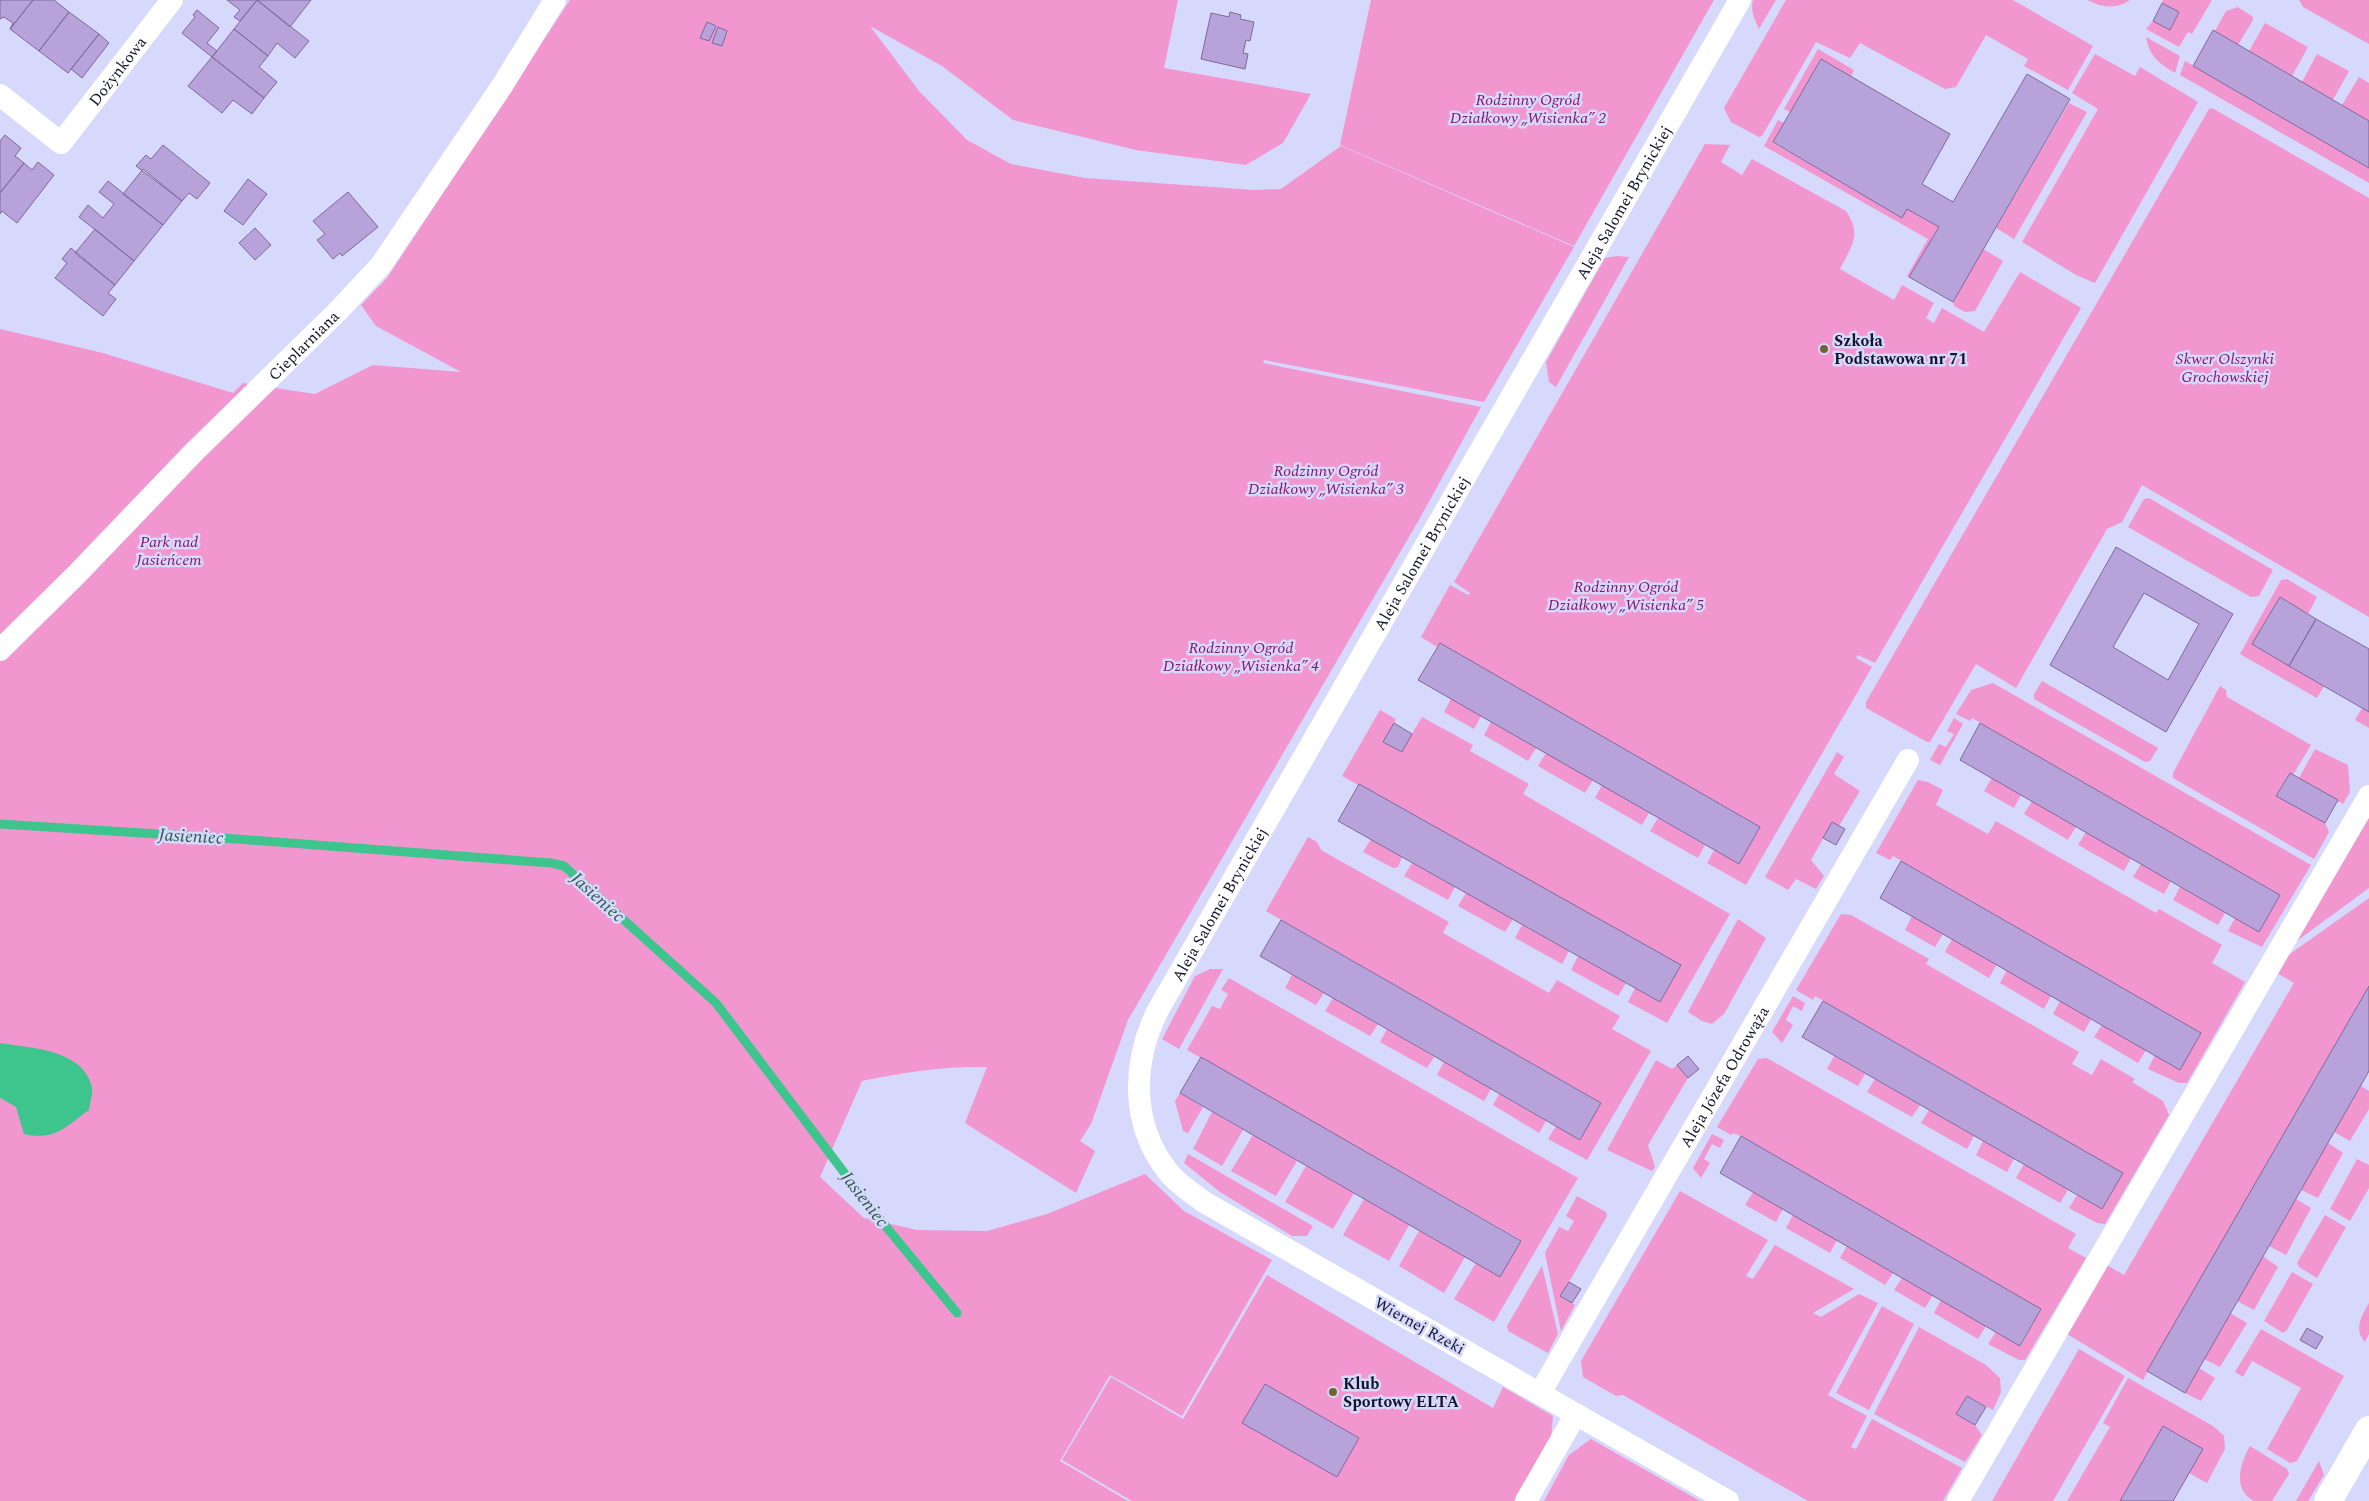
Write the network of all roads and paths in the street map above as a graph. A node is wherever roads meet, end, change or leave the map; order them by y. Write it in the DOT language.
graph roads {
  1 [pos="172,0"];
  2 [pos="555,0"];
  3 [pos="1740,0"];
  4 [pos="0,95"];
  5 [pos="0,650"];
  6 [pos="1908,760"];
  7 [pos="2369,796"];
  8 [pos="1143,1118"];
  9 [pos="1540,1393"];
  10 [pos="1576,1414"];
  11 [pos="2369,1430"];
  12 [pos="1526,1501"];
  13 [pos="1728,1501"];
  14 [pos="1958,1501"];
  15 [pos="2328,1501"];
  1 -- 4 [label="street, Dożynkowa"];
  2 -- 5 [label="street, Cieplarniana"];
  3 -- 8 [label="street, Aleja Salomei Brynickiej"];
  6 -- 9 [label="street, Aleja Józefa Odrowąża"];
  7 -- 14 [label="street"];
  8 -- 9 [label="street, Wiernej Rzeki"];
  9 -- 10 [label="street, Wiernej Rzeki"];
  10 -- 12 [label="street"];
  10 -- 13 [label="street, Wiernej Rzeki"];
  11 -- 15 [label="street"];
}
